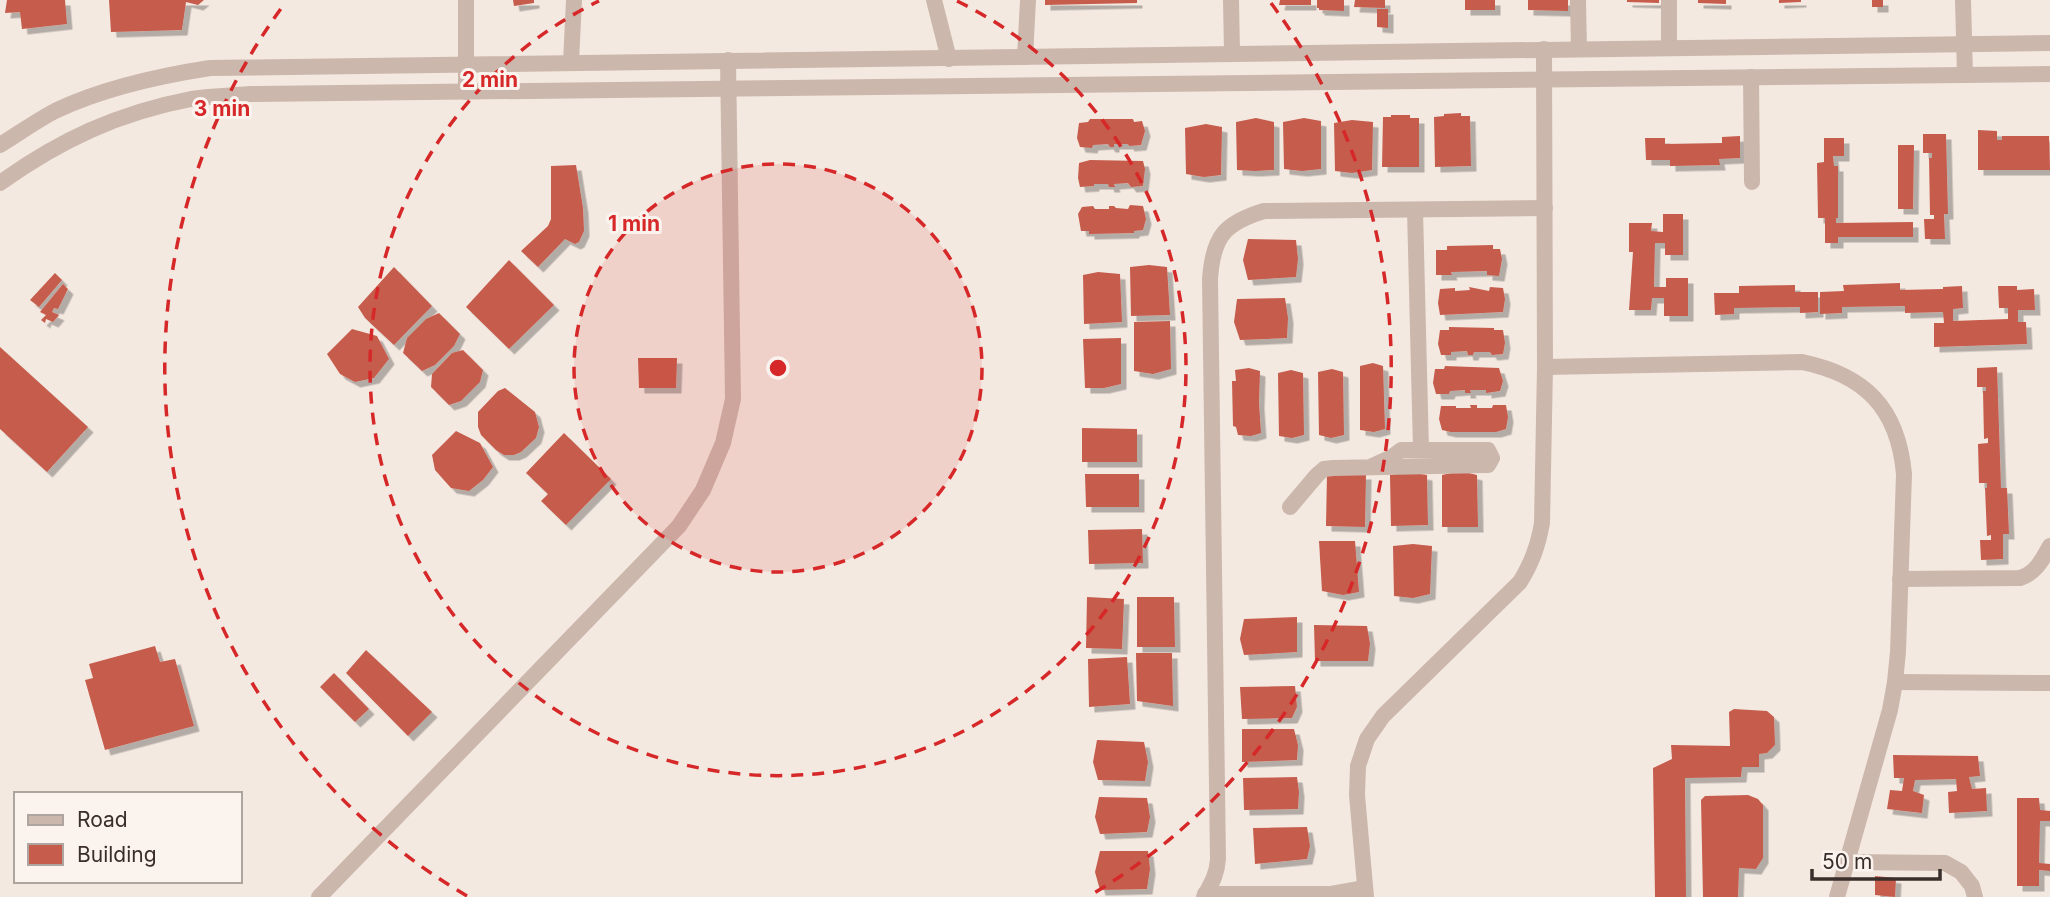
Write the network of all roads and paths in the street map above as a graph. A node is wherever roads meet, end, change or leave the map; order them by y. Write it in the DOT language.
graph roads {
  1 [pos="466,0"];
  2 [pos="574,0"];
  3 [pos="934,0"];
  4 [pos="1027,0"];
  5 [pos="1231,0"];
  6 [pos="1578,0"];
  7 [pos="1669,0"];
  8 [pos="1963,0"];
  9 [pos="2050,43"];
  10 [pos="1965,44"];
  11 [pos="1669,48"];
  12 [pos="1544,49"];
  13 [pos="1579,49"];
  14 [pos="1232,54"];
  15 [pos="1026,57"];
  16 [pos="949,59"];
  17 [pos="728,60"];
  18 [pos="571,62"];
  19 [pos="466,64"];
  20 [pos="2050,74"];
  21 [pos="1965,75"];
  22 [pos="1751,78"];
  23 [pos="1544,80"];
  24 [pos="729,89"];
  25 [pos="466,92"];
  26 [pos="0,145"];
  27 [pos="1752,182"];
  28 [pos="0,183"];
  29 [pos="1545,208"];
  30 [pos="1415,210"];
  31 [pos="1545,367"];
  32 [pos="1421,450"];
  33 [pos="1370,467"];
  34 [pos="1290,507"];
  35 [pos="2050,546"];
  36 [pos="1900,579"];
  37 [pos="1895,682"];
  38 [pos="2050,683"];
  39 [pos="1848,862"];
  40 [pos="1366,892"];
  41 [pos="1204,895"];
  42 [pos="319,897"];
  43 [pos="1837,897"];
  44 [pos="1975,897"];
  1 -- 19 [label="street"];
  2 -- 18 [label="street"];
  3 -- 16 [label="street"];
  4 -- 15 [label="street"];
  5 -- 14 [label="street"];
  6 -- 13 [label="street"];
  7 -- 11 [label="street"];
  8 -- 10 [label="street"];
  9 -- 10 [label="street"];
  10 -- 11 [label="street"];
  10 -- 21 [label="street"];
  11 -- 13 [label="street"];
  12 -- 13 [label="street"];
  12 -- 14 [label="street"];
  12 -- 23 [label="street"];
  14 -- 15 [label="street"];
  15 -- 16 [label="street"];
  16 -- 17 [label="street"];
  17 -- 18 [label="street"];
  17 -- 24 [label="street"];
  18 -- 19 [label="street"];
  19 -- 25 [label="street"];
  19 -- 26 [label="street"];
  20 -- 21 [label="street"];
  21 -- 22 [label="street"];
  22 -- 23 [label="street"];
  22 -- 27 [label="street"];
  23 -- 24 [label="street"];
  23 -- 29 [label="street"];
  24 -- 25 [label="street"];
  24 -- 42 [label="street"];
  25 -- 28 [label="street"];
  29 -- 30 [label="street"];
  29 -- 31 [label="street"];
  30 -- 32 [label="street"];
  30 -- 41 [label="street"];
  31 -- 36 [label="street"];
  31 -- 40 [label="street"];
  32 -- 33 [label="street"];
  32 -- 33 [label="street"];
  33 -- 34 [label="street"];
  35 -- 36 [label="street"];
  36 -- 37 [label="street"];
  37 -- 38 [label="street"];
  37 -- 39 [label="street"];
  39 -- 43 [label="street"];
  39 -- 44 [label="street"];
  40 -- 41 [label="street"];
}
